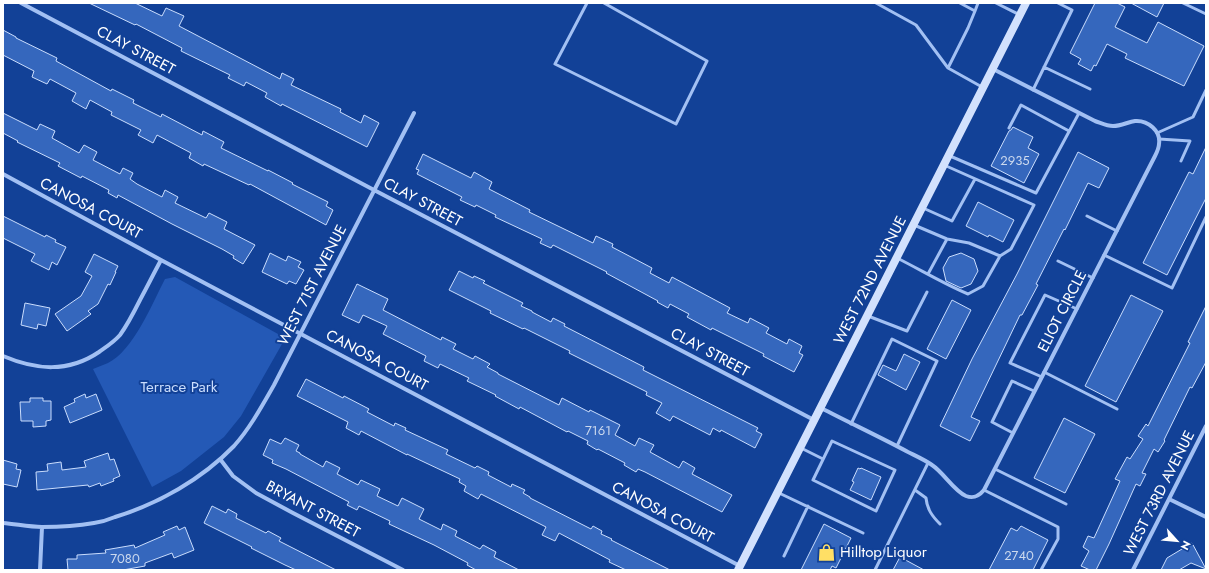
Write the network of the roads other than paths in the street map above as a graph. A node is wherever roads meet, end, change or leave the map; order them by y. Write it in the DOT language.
graph roads {
  1 [pos="21,3"];
  2 [pos="587,3"];
  3 [pos="604,3"];
  4 [pos="876,3"];
  5 [pos="960,3"];
  6 [pos="978,3"];
  7 [pos="996,3"];
  8 [pos="1026,3"];
  9 [pos="1058,3"];
  10 [pos="1183,3"];
  11 [pos="975,11"];
  12 [pos="1206,14"];
  13 [pos="1020,15"];
  14 [pos="1044,67"];
  15 [pos="948,68"];
  16 [pos="993,69"];
  17 [pos="983,88"];
  18 [pos="1090,89"];
  19 [pos="1033,90"];
  20 [pos="1206,90"];
  21 [pos="414,113"];
  22 [pos="1079,113"];
  23 [pos="1009,128"];
  24 [pos="1069,131"];
  25 [pos="1157,133"];
  26 [pos="1159,139"];
  27 [pos="949,155"];
  28 [pos="1181,161"];
  29 [pos="944,165"];
  30 [pos="3,174"];
  31 [pos="974,179"];
  32 [pos="374,190"];
  33 [pos="923,207"];
  34 [pos="1087,216"];
  35 [pos="1206,217"];
  36 [pos="914,225"];
  37 [pos="1117,231"];
  38 [pos="947,239"];
  39 [pos="1104,255"];
  40 [pos="1000,256"];
  41 [pos="897,258"];
  42 [pos="161,260"];
  43 [pos="1058,261"];
  44 [pos="928,274"];
  45 [pos="1093,278"];
  46 [pos="927,292"];
  47 [pos="1077,309"];
  48 [pos="868,316"];
  49 [pos="301,334"];
  50 [pos="3,356"];
  51 [pos="1044,372"];
  52 [pos="1042,377"];
  53 [pos="1034,391"];
  54 [pos="821,408"];
  55 [pos="1116,409"];
  56 [pos="814,420"];
  57 [pos="851,424"];
  58 [pos="1206,426"];
  59 [pos="1013,433"];
  60 [pos="896,446"];
  61 [pos="800,447"];
  62 [pos="220,459"];
  63 [pos="823,459"];
  64 [pos="928,463"];
  65 [pos="995,469"];
  66 [pos="915,490"];
  67 [pos="984,490"];
  68 [pos="778,492"];
  69 [pos="1169,499"];
  70 [pos="1066,504"];
  71 [pos="808,506"];
  72 [pos="1206,517"];
  73 [pos="3,523"];
  74 [pos="940,524"];
  75 [pos="42,527"];
  76 [pos="863,533"];
  77 [pos="784,556"];
  78 [pos="739,568"];
  79 [pos="40,570"];
  80 [pos="403,570"];
  81 [pos="875,570"];
  82 [pos="1041,570"];
  83 [pos="1133,570"];
  1 -- 32 [label="street, CLAY STREET"];
  2 -- 3 [label="lane"];
  4 -- 15 [label="lane"];
  5 -- 11 [label="lane"];
  6 -- 11 [label="lane"];
  7 -- 13 [label="lane"];
  8 -- 13 [label="main road, WEST 72ND AVENUE"];
  9 -- 14 [label="lane"];
  10 -- 12 [label="lane"];
  11 -- 15 [label="lane"];
  13 -- 16 [label="main road, WEST 72ND AVENUE"];
  14 -- 18 [label="lane"];
  14 -- 19 [label="lane"];
  15 -- 17 [label="lane"];
  16 -- 17 [label="main road, WEST 72ND AVENUE"];
  16 -- 19 [label="street"];
  17 -- 27 [label="main road, WEST 72ND AVENUE"];
  19 -- 22 [label="street"];
  20 -- 25 [label="lane"];
  21 -- 32 [label="street, WEST 71ST AVENUE"];
  22 -- 24 [label="lane"];
  22 -- 25 [label="street"];
  23 -- 24 [label="lane"];
  24 -- 27 [label="lane"];
  25 -- 26 [label="street"];
  26 -- 28 [label="lane"];
  26 -- 37 [label="street, ELIOT CIRCLE"];
  27 -- 29 [label="main road, WEST 72ND AVENUE"];
  29 -- 31 [label="lane"];
  29 -- 33 [label="main road, WEST 72ND AVENUE"];
  30 -- 42 [label="street, CANOSA COURT"];
  31 -- 33 [label="lane"];
  31 -- 40 [label="lane"];
  32 -- 49 [label="street, WEST 71ST AVENUE"];
  32 -- 56 [label="street, CLAY STREET"];
  33 -- 36 [label="main road, WEST 72ND AVENUE"];
  34 -- 37 [label="lane"];
  35 -- 39 [label="lane"];
  36 -- 38 [label="lane"];
  36 -- 41 [label="main road, WEST 72ND AVENUE"];
  37 -- 39 [label="street, ELIOT CIRCLE"];
  38 -- 40 [label="lane"];
  38 -- 44 [label="lane"];
  39 -- 45 [label="street, ELIOT CIRCLE"];
  40 -- 44 [label="lane"];
  41 -- 44 [label="lane"];
  41 -- 48 [label="main road, WEST 72ND AVENUE"];
  42 -- 49 [label="street, CANOSA COURT"];
  42 -- 50 [label="street"];
  43 -- 45 [label="lane"];
  45 -- 47 [label="street, ELIOT CIRCLE"];
  46 -- 48 [label="lane"];
  47 -- 51 [label="street, ELIOT CIRCLE"];
  47 -- 52 [label="lane"];
  48 -- 54 [label="main road, WEST 72ND AVENUE"];
  49 -- 62 [label="street, WEST 71ST AVENUE"];
  49 -- 78 [label="street, CANOSA COURT"];
  51 -- 52 [label="street, ELIOT CIRCLE"];
  51 -- 55 [label="lane"];
  52 -- 53 [label="street, ELIOT CIRCLE"];
  53 -- 59 [label="street, ELIOT CIRCLE"];
  53 -- 59 [label="lane"];
  54 -- 56 [label="main road, WEST 72ND AVENUE"];
  54 -- 57 [label="street"];
  56 -- 61 [label="main road, WEST 72ND AVENUE"];
  57 -- 60 [label="street"];
  57 -- 60 [label="lane"];
  58 -- 69 [label="street, WEST 73RD AVENUE"];
  59 -- 65 [label="street, ELIOT CIRCLE"];
  60 -- 64 [label="street"];
  61 -- 63 [label="lane"];
  61 -- 68 [label="main road, WEST 72ND AVENUE"];
  62 -- 75 [label="street, WEST 71ST AVENUE"];
  62 -- 80 [label="street, BRYANT STREET"];
  63 -- 63 [label="lane"];
  64 -- 66 [label="lane"];
  64 -- 67 [label="street"];
  65 -- 67 [label="street, ELIOT CIRCLE"];
  65 -- 70 [label="lane"];
  66 -- 74 [label="lane"];
  66 -- 81 [label="lane"];
  67 -- 82 [label="lane"];
  68 -- 71 [label="lane"];
  68 -- 78 [label="main road, WEST 72ND AVENUE"];
  69 -- 72 [label="street"];
  69 -- 83 [label="street, WEST 73RD AVENUE"];
  71 -- 76 [label="lane"];
  71 -- 77 [label="lane"];
  73 -- 75 [label="street, WEST 71ST AVENUE"];
  75 -- 79 [label="street"];
}
